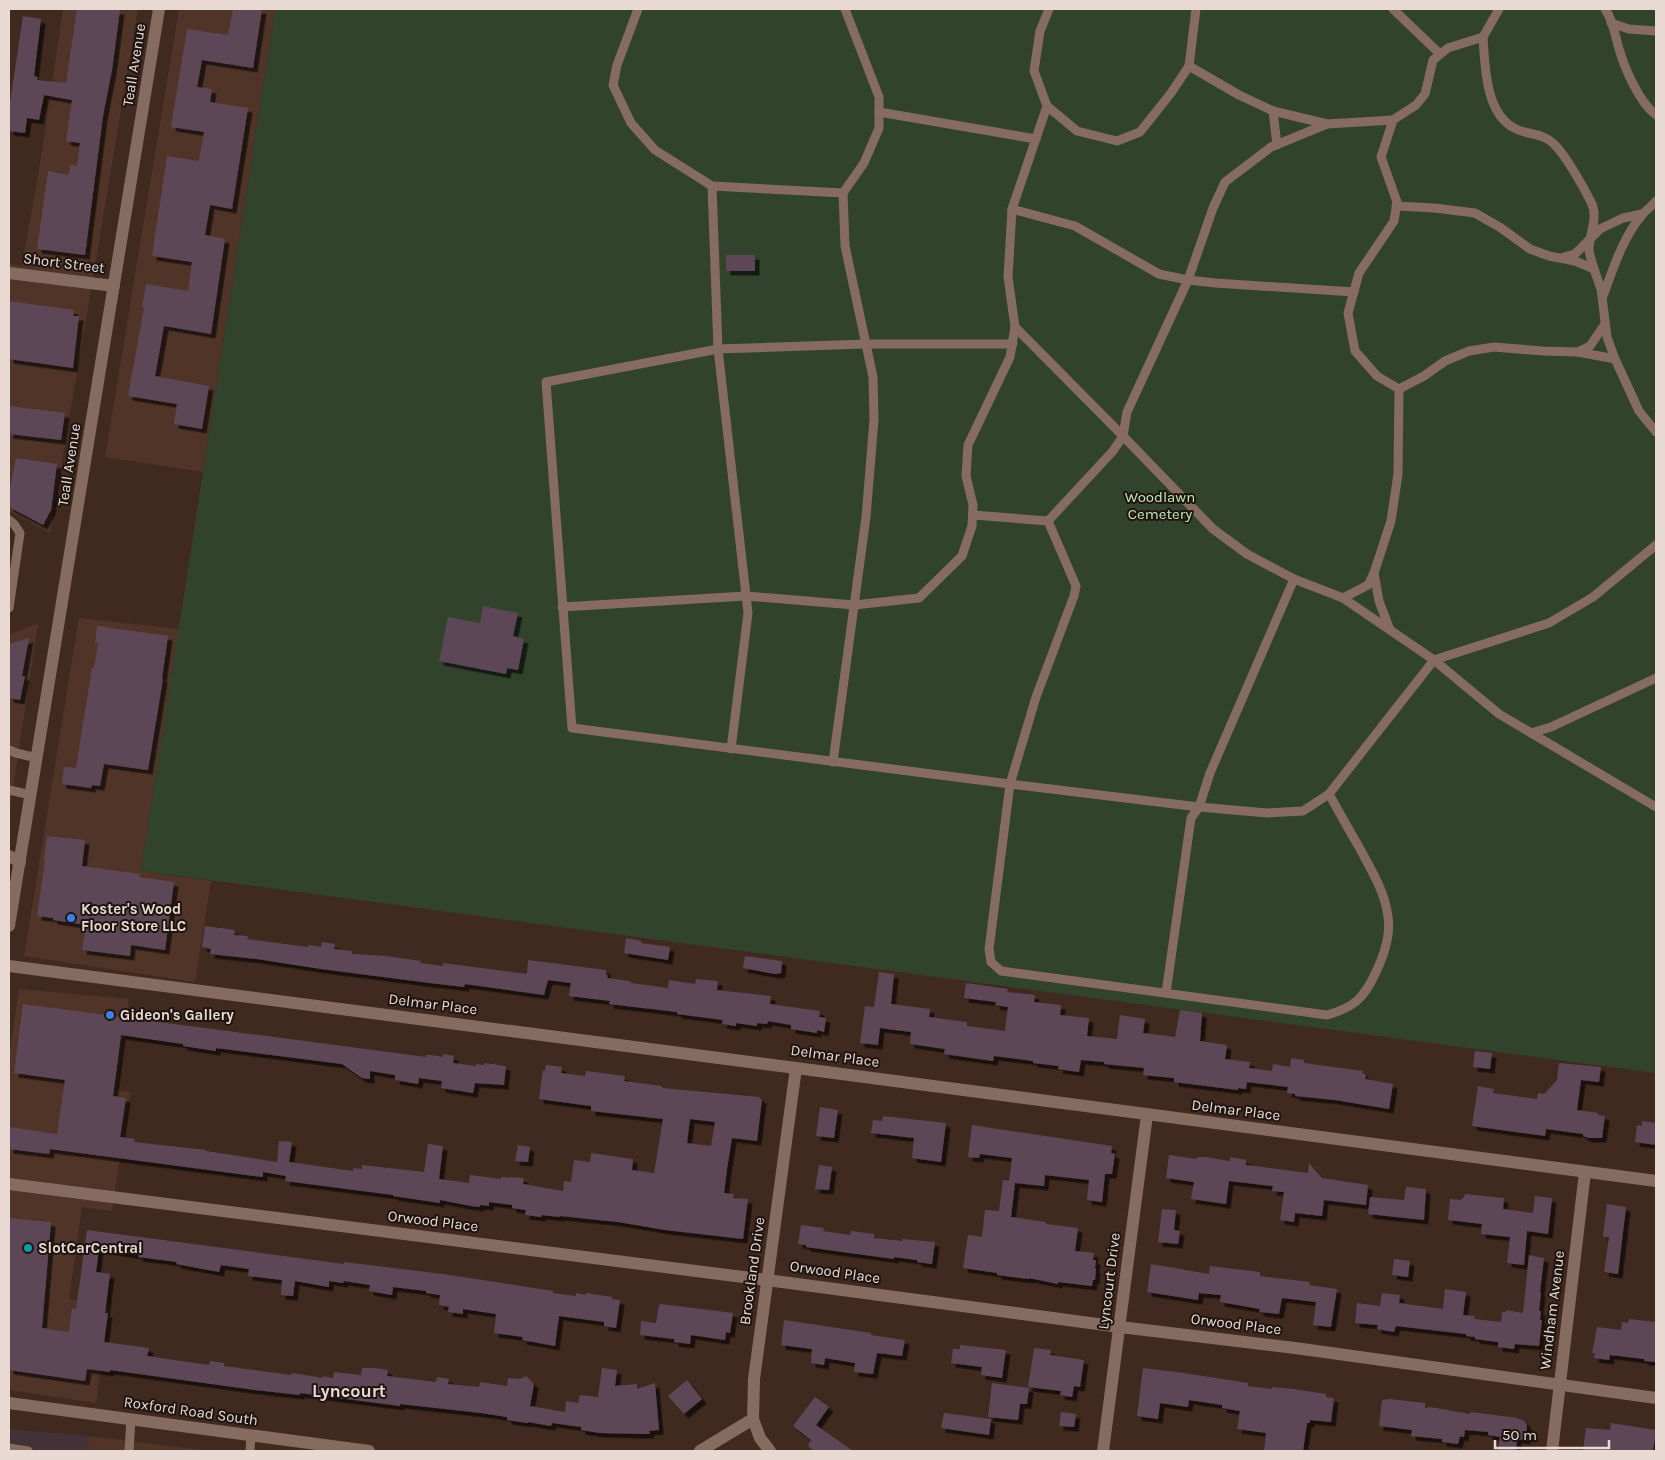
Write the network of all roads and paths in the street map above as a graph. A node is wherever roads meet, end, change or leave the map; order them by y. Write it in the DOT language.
graph roads {
  1 [pos="159,9"];
  2 [pos="638,9"];
  3 [pos="845,9"];
  4 [pos="1049,9"];
  5 [pos="1196,9"];
  6 [pos="1393,9"];
  7 [pos="1499,9"];
  8 [pos="1605,9"];
  9 [pos="1612,23"];
  10 [pos="1656,31"];
  11 [pos="1483,37"];
  12 [pos="1440,54"];
  13 [pos="1189,66"];
  14 [pos="1047,106"];
  15 [pos="1273,111"];
  16 [pos="879,112"];
  17 [pos="1656,116"];
  18 [pos="1392,120"];
  19 [pos="1327,124"];
  20 [pos="1036,139"];
  21 [pos="1277,145"];
  22 [pos="712,186"];
  23 [pos="843,193"];
  24 [pos="1656,201"];
  25 [pos="1396,206"];
  26 [pos="1012,210"];
  27 [pos="1642,214"];
  28 [pos="1590,240"];
  29 [pos="1561,258"];
  30 [pos="1594,269"];
  31 [pos="9,273"];
  32 [pos="1188,280"];
  33 [pos="114,286"];
  34 [pos="1354,292"];
  35 [pos="1602,299"];
  36 [pos="1605,324"];
  37 [pos="1015,327"];
  38 [pos="865,344"];
  39 [pos="1012,344"];
  40 [pos="718,349"];
  41 [pos="1578,352"];
  42 [pos="1615,359"];
  43 [pos="1399,389"];
  44 [pos="1656,432"];
  45 [pos="1124,436"];
  46 [pos="973,516"];
  47 [pos="9,520"];
  48 [pos="1048,521"];
  49 [pos="1656,545"];
  50 [pos="1374,573"];
  51 [pos="1294,579"];
  52 [pos="746,596"];
  53 [pos="1343,598"];
  54 [pos="854,605"];
  55 [pos="562,607"];
  56 [pos="9,608"];
  57 [pos="1390,630"];
  58 [pos="1434,660"];
  59 [pos="1656,678"];
  60 [pos="1531,733"];
  61 [pos="731,749"];
  62 [pos="9,750"];
  63 [pos="37,758"];
  64 [pos="833,762"];
  65 [pos="1010,784"];
  66 [pos="9,790"];
  67 [pos="1329,794"];
  68 [pos="31,795"];
  69 [pos="1199,807"];
  70 [pos="1656,807"];
  71 [pos="14,859"];
  72 [pos="9,926"];
  73 [pos="9,966"];
  74 [pos="1166,993"];
  75 [pos="796,1068"];
  76 [pos="1147,1115"];
  77 [pos="1585,1172"];
  78 [pos="1656,1182"];
  79 [pos="9,1184"];
  80 [pos="767,1280"];
  81 [pos="1120,1327"];
  82 [pos="1560,1385"];
  83 [pos="1656,1398"];
  84 [pos="9,1403"];
  85 [pos="131,1419"];
  86 [pos="753,1419"];
  87 [pos="251,1436"];
  88 [pos="9,1448"];
  89 [pos="28,1451"];
  90 [pos="129,1451"];
  91 [pos="250,1451"];
  92 [pos="369,1451"];
  93 [pos="700,1451"];
  94 [pos="770,1451"];
  95 [pos="1103,1451"];
  96 [pos="1552,1451"];
  1 -- 33 [label="street, Teall Avenue"];
  2 -- 22 [label="lane"];
  3 -- 16 [label="lane"];
  4 -- 14 [label="lane"];
  5 -- 13 [label="lane"];
  6 -- 12 [label="lane"];
  7 -- 11 [label="lane"];
  8 -- 9 [label="lane"];
  9 -- 10 [label="lane"];
  9 -- 17 [label="lane"];
  11 -- 12 [label="lane"];
  11 -- 28 [label="lane"];
  12 -- 18 [label="lane"];
  13 -- 14 [label="lane"];
  13 -- 15 [label="lane"];
  14 -- 20 [label="lane"];
  15 -- 19 [label="lane"];
  15 -- 21 [label="lane"];
  16 -- 20 [label="lane"];
  16 -- 23 [label="lane"];
  18 -- 19 [label="lane"];
  18 -- 25 [label="lane"];
  19 -- 21 [label="lane"];
  20 -- 26 [label="lane"];
  21 -- 32 [label="lane"];
  22 -- 23 [label="lane"];
  22 -- 40 [label="lane"];
  23 -- 38 [label="lane"];
  24 -- 27 [label="lane"];
  25 -- 29 [label="lane"];
  25 -- 34 [label="lane"];
  26 -- 32 [label="lane"];
  26 -- 37 [label="lane"];
  27 -- 28 [label="lane"];
  27 -- 35 [label="lane"];
  28 -- 29 [label="lane"];
  28 -- 30 [label="lane"];
  29 -- 30 [label="lane"];
  30 -- 35 [label="lane"];
  31 -- 33 [label="street, Short Street"];
  32 -- 34 [label="lane"];
  32 -- 45 [label="lane"];
  33 -- 63 [label="street, Teall Avenue"];
  34 -- 43 [label="lane"];
  35 -- 36 [label="lane"];
  36 -- 41 [label="lane"];
  36 -- 42 [label="lane"];
  37 -- 39 [label="lane"];
  37 -- 45 [label="lane"];
  38 -- 39 [label="lane"];
  38 -- 40 [label="lane"];
  38 -- 54 [label="lane"];
  39 -- 46 [label="lane"];
  40 -- 52 [label="lane"];
  40 -- 55 [label="lane"];
  41 -- 42 [label="lane"];
  41 -- 43 [label="lane"];
  42 -- 44 [label="lane"];
  43 -- 50 [label="lane"];
  45 -- 48 [label="lane"];
  45 -- 51 [label="lane"];
  46 -- 48 [label="lane"];
  46 -- 54 [label="lane"];
  47 -- 56 [label="lane"];
  48 -- 65 [label="lane"];
  49 -- 58 [label="lane"];
  50 -- 53 [label="lane"];
  50 -- 57 [label="lane"];
  51 -- 53 [label="lane"];
  51 -- 69 [label="lane"];
  52 -- 54 [label="lane"];
  52 -- 55 [label="lane"];
  52 -- 61 [label="lane"];
  53 -- 57 [label="lane"];
  54 -- 64 [label="lane"];
  55 -- 61 [label="lane"];
  57 -- 58 [label="lane"];
  58 -- 60 [label="lane"];
  58 -- 67 [label="lane"];
  59 -- 60 [label="lane"];
  60 -- 70 [label="lane"];
  61 -- 64 [label="lane"];
  62 -- 63 [label="lane"];
  63 -- 68 [label="street, Teall Avenue"];
  64 -- 65 [label="lane"];
  65 -- 69 [label="lane"];
  65 -- 74 [label="lane"];
  66 -- 68 [label="lane"];
  67 -- 69 [label="lane"];
  67 -- 74 [label="lane"];
  68 -- 71 [label="street, Teall Avenue"];
  69 -- 74 [label="lane"];
  71 -- 72 [label="street, Teall Avenue"];
  73 -- 75 [label="street, Delmar Place"];
  75 -- 76 [label="street, Delmar Place"];
  75 -- 80 [label="street, Brookland Drive"];
  76 -- 77 [label="street, Delmar Place"];
  76 -- 81 [label="street, Lyncourt Drive"];
  77 -- 78 [label="street, Delmar Place"];
  77 -- 82 [label="street, Windham Avenue"];
  79 -- 80 [label="street, Orwood Place"];
  80 -- 81 [label="street, Orwood Place"];
  80 -- 86 [label="street, Brookland Drive"];
  81 -- 82 [label="street, Orwood Place"];
  81 -- 95 [label="street, Lyncourt Drive"];
  82 -- 83 [label="street, Orwood Place"];
  82 -- 96 [label="street, Windham Avenue"];
  84 -- 85 [label="street, Roxford Road South"];
  85 -- 87 [label="street, Roxford Road South"];
  85 -- 90 [label="lane"];
  86 -- 93 [label="street"];
  86 -- 94 [label="street"];
  87 -- 91 [label="lane"];
  87 -- 92 [label="street, Roxford Road South"];
  88 -- 89 [label="lane"];
}
